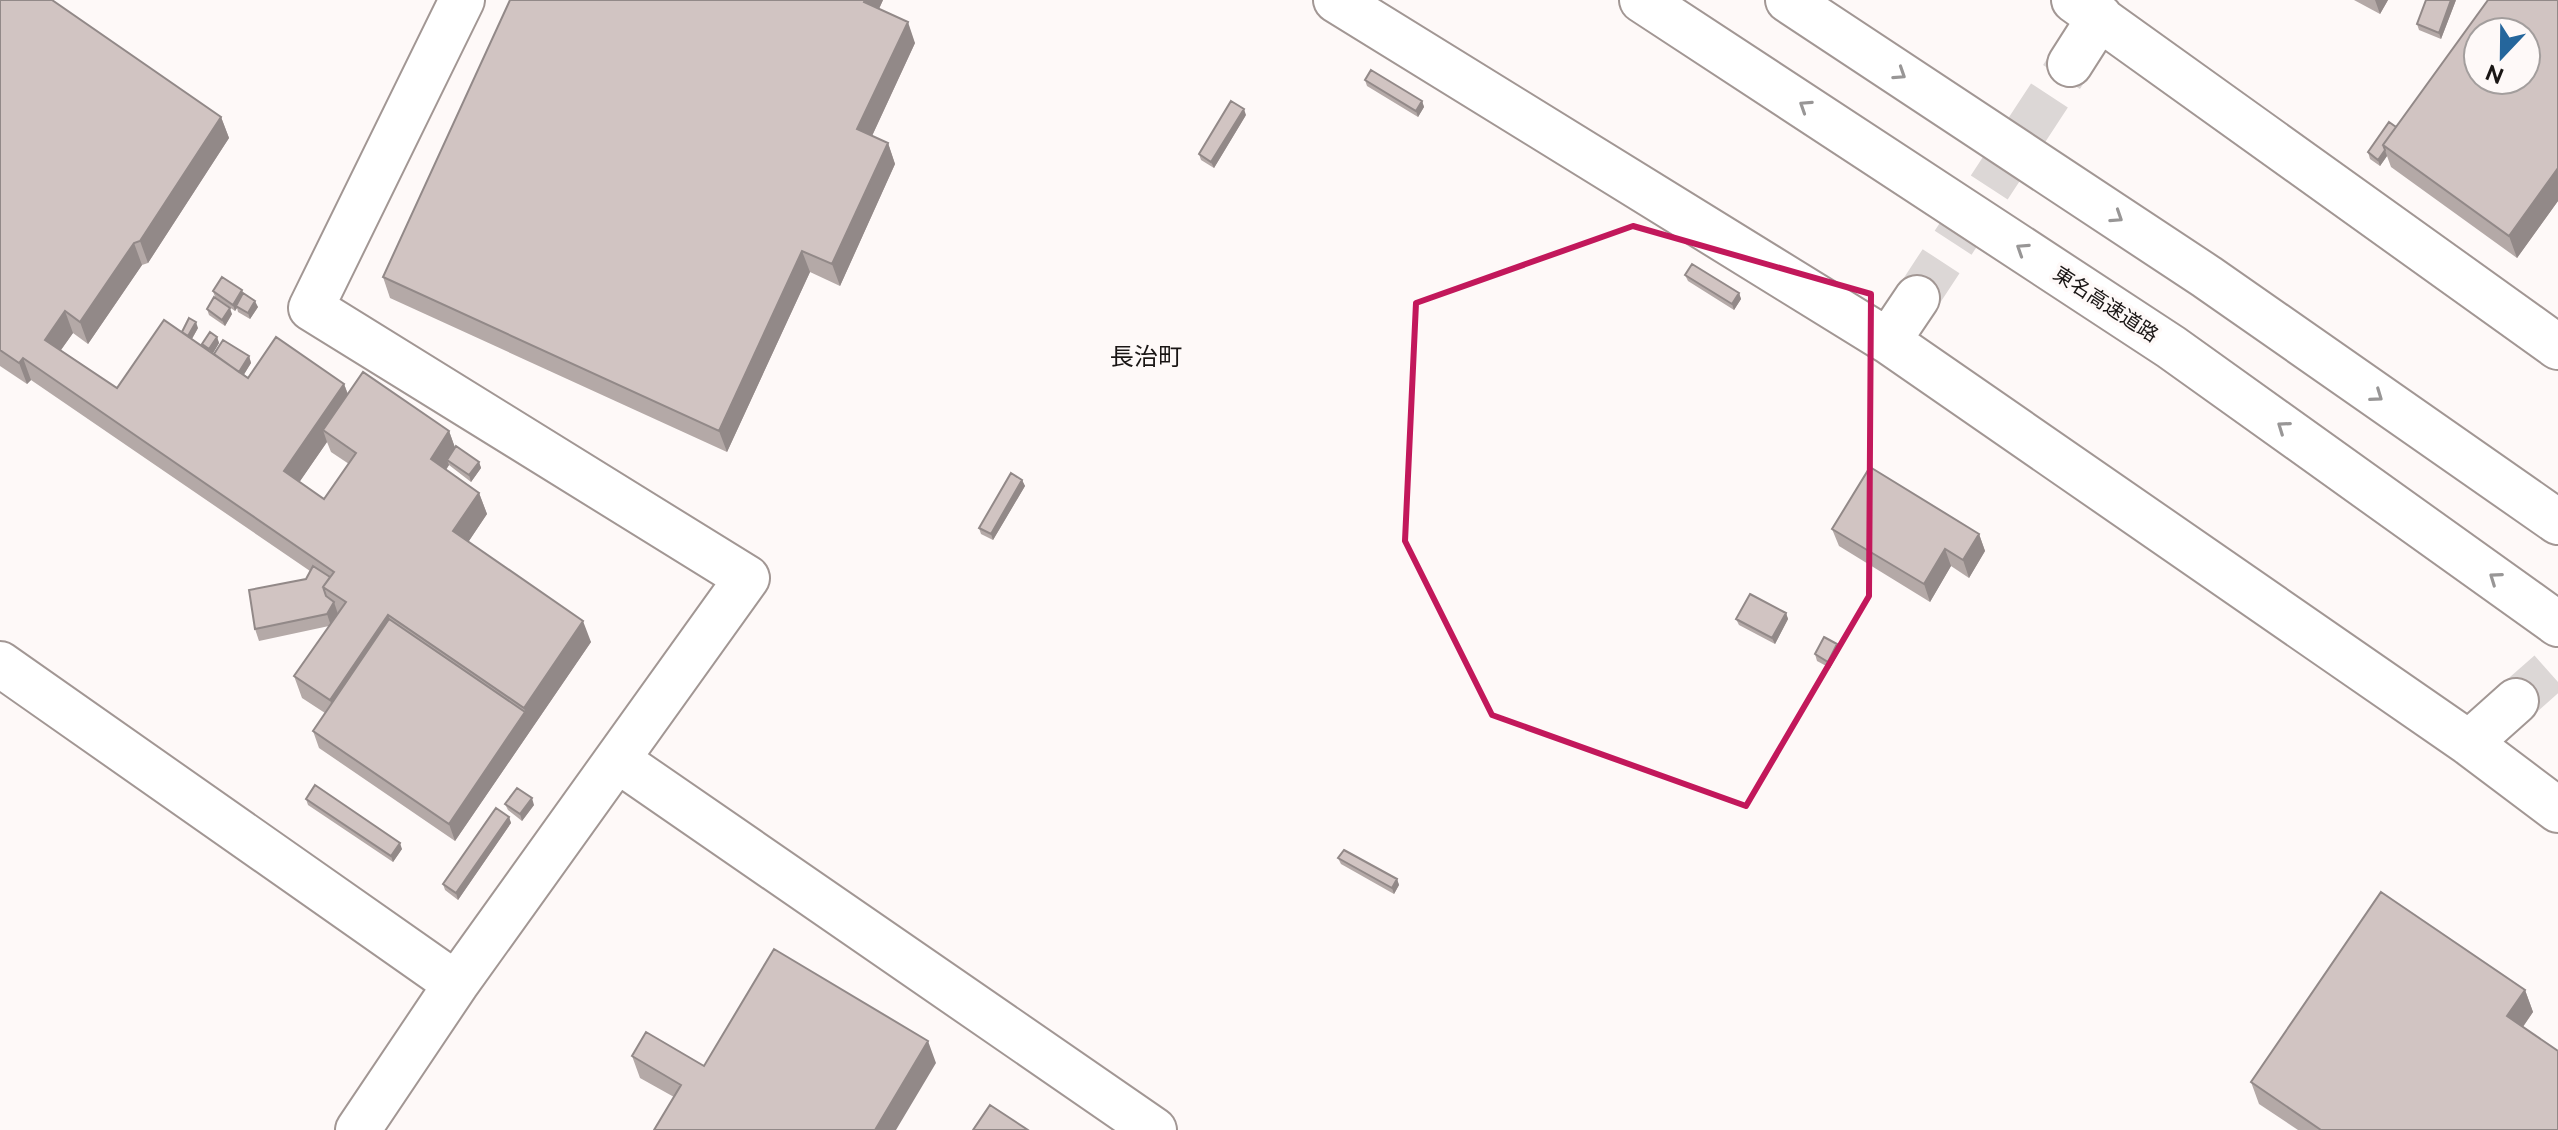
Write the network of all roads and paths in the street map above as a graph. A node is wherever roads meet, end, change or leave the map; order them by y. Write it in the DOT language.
graph roads {
  1 [pos="462,0"];
  2 [pos="1336,0"];
  3 [pos="1642,0"];
  4 [pos="1788,0"];
  5 [pos="2087,8"];
  6 [pos="2070,64"];
  7 [pos="1917,298"];
  8 [pos="1888,341"];
  9 [pos="2558,347"];
  10 [pos="2558,522"];
  11 [pos="2558,624"];
  12 [pos="0,664"];
  13 [pos="2516,701"];
  14 [pos="2469,743"];
  15 [pos="619,761"];
  16 [pos="2558,810"];
  17 [pos="456,984"];
  18 [pos="358,1130"];
  19 [pos="1154,1130"];
  1 -- 15 [label="main road"];
  2 -- 8 [label="main road"];
  11 -- 3 [label="main road, 東名高速道路, one-way"];
  4 -- 10 [label="main road, one-way"];
  5 -- 6 [label="main road"];
  5 -- 9 [label="main road"];
  7 -- 8 [label="main road"];
  8 -- 14 [label="main road"];
  12 -- 17 [label="main road"];
  13 -- 14 [label="main road"];
  14 -- 16 [label="main road"];
  15 -- 17 [label="main road"];
  15 -- 19 [label="main road"];
  17 -- 18 [label="main road"];
}
